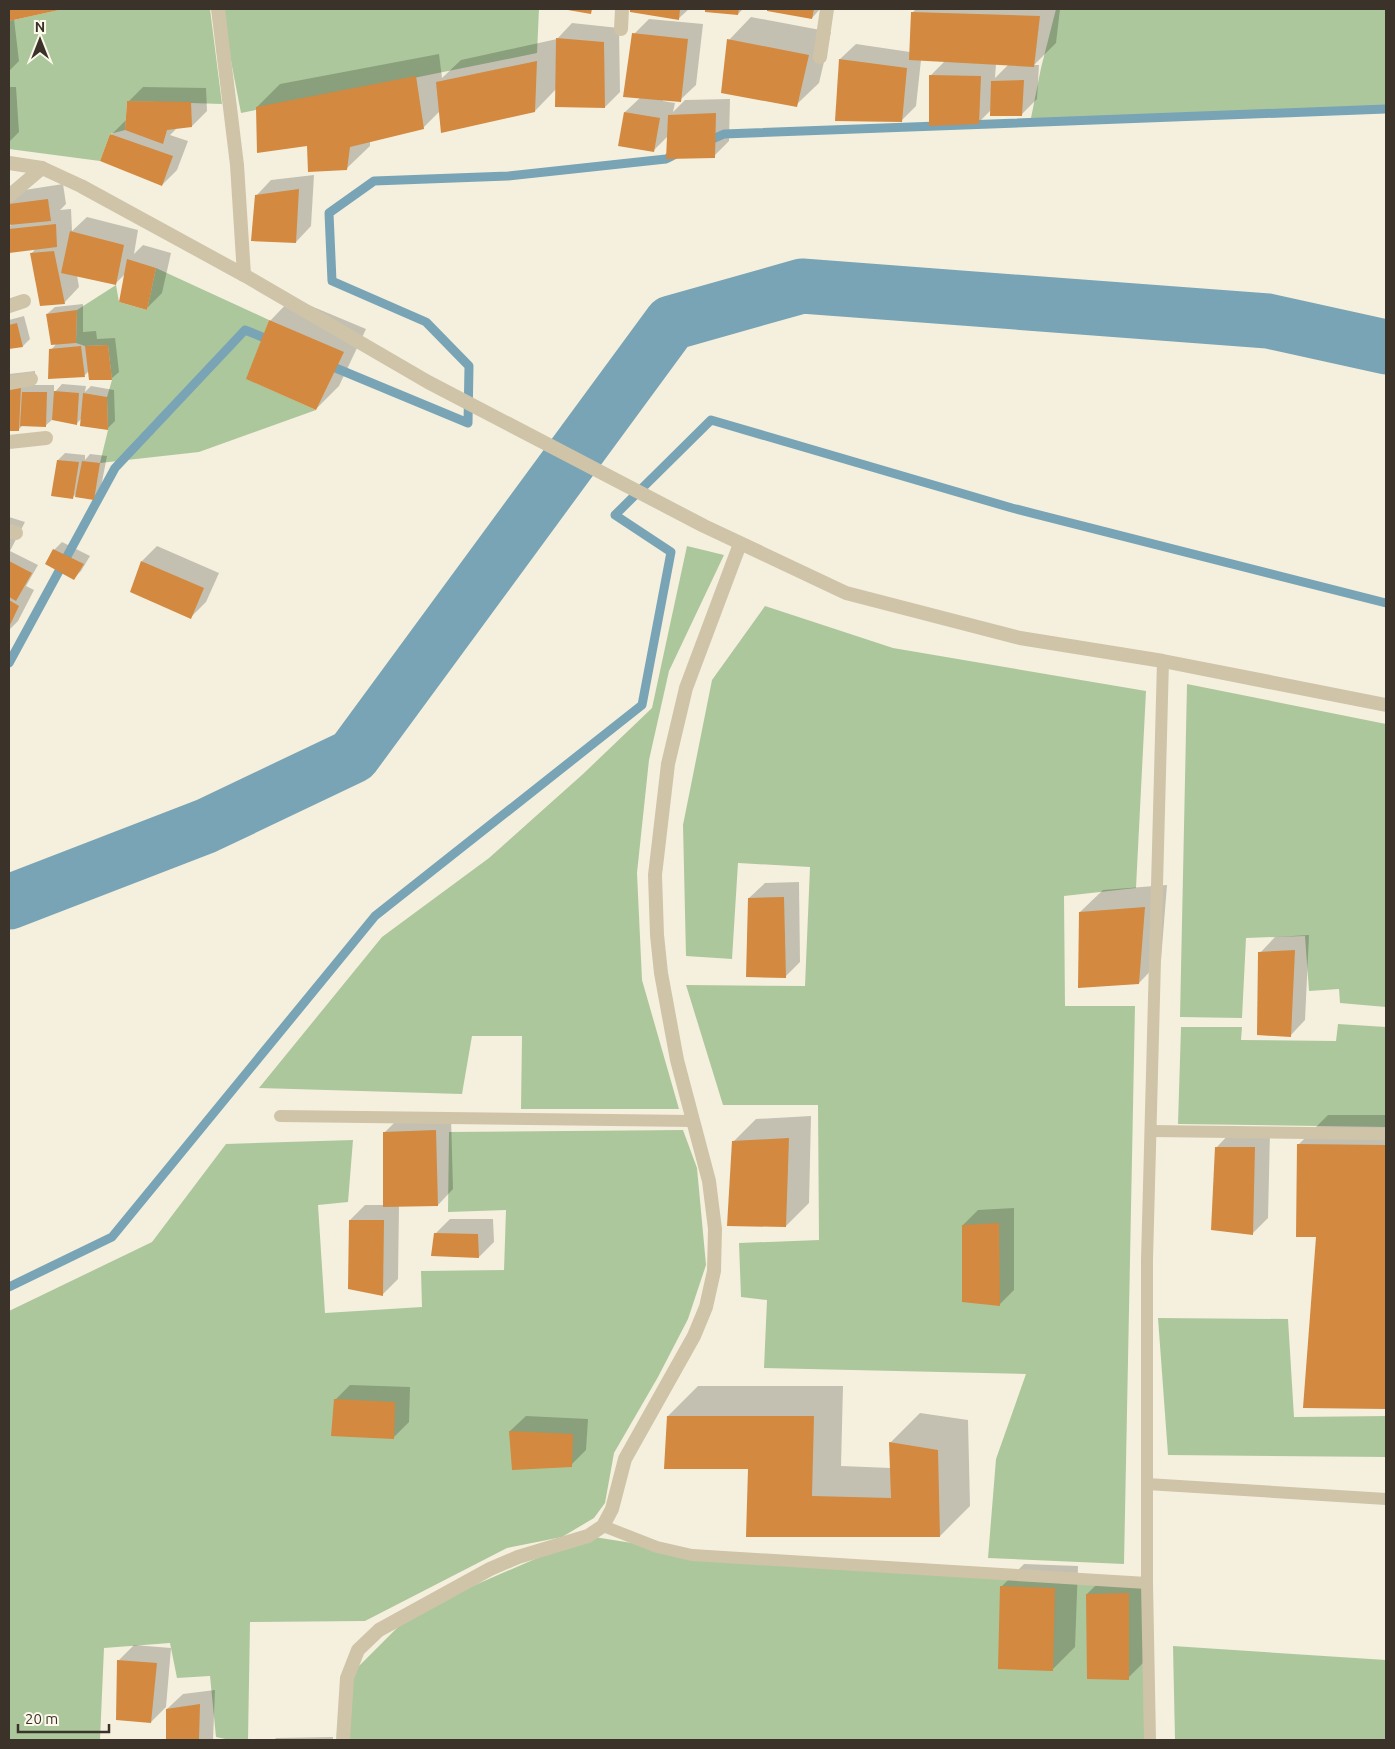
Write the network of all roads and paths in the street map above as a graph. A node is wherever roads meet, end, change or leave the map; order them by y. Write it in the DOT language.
graph roads {
  1 [pos="218,9"];
  2 [pos="622,9"];
  3 [pos="827,9"];
  4 [pos="620,29"];
  5 [pos="820,57"];
  6 [pos="9,163"];
  7 [pos="42,168"];
  8 [pos="9,196"];
  9 [pos="244,275"];
  10 [pos="24,301"];
  11 [pos="9,306"];
  12 [pos="31,379"];
  13 [pos="9,383"];
  14 [pos="46,438"];
  15 [pos="9,442"];
  16 [pos="740,544"];
  17 [pos="1163,661"];
  18 [pos="1386,705"];
  19 [pos="280,1116"];
  20 [pos="693,1121"];
  21 [pos="1151,1131"];
  22 [pos="1386,1134"];
  23 [pos="1146,1484"];
  24 [pos="1386,1499"];
  25 [pos="603,1526"];
  26 [pos="1146,1583"];
  27 [pos="343,1740"];
  28 [pos="1150,1740"];
  1 -- 9 [label="street"];
  2 -- 4 [label="street"];
  3 -- 5 [label="street"];
  6 -- 7 [label="street"];
  7 -- 8 [label="street"];
  7 -- 9 [label="street"];
  9 -- 16 [label="street"];
  10 -- 11 [label="street"];
  12 -- 13 [label="street"];
  14 -- 15 [label="street"];
  16 -- 17 [label="street"];
  16 -- 20 [label="street"];
  17 -- 18 [label="street"];
  17 -- 21 [label="lane"];
  19 -- 20 [label="lane"];
  20 -- 25 [label="street"];
  21 -- 22 [label="lane"];
  21 -- 23 [label="lane"];
  23 -- 24 [label="lane"];
  23 -- 26 [label="lane"];
  25 -- 26 [label="lane"];
  25 -- 27 [label="street"];
  26 -- 28 [label="lane"];
}
